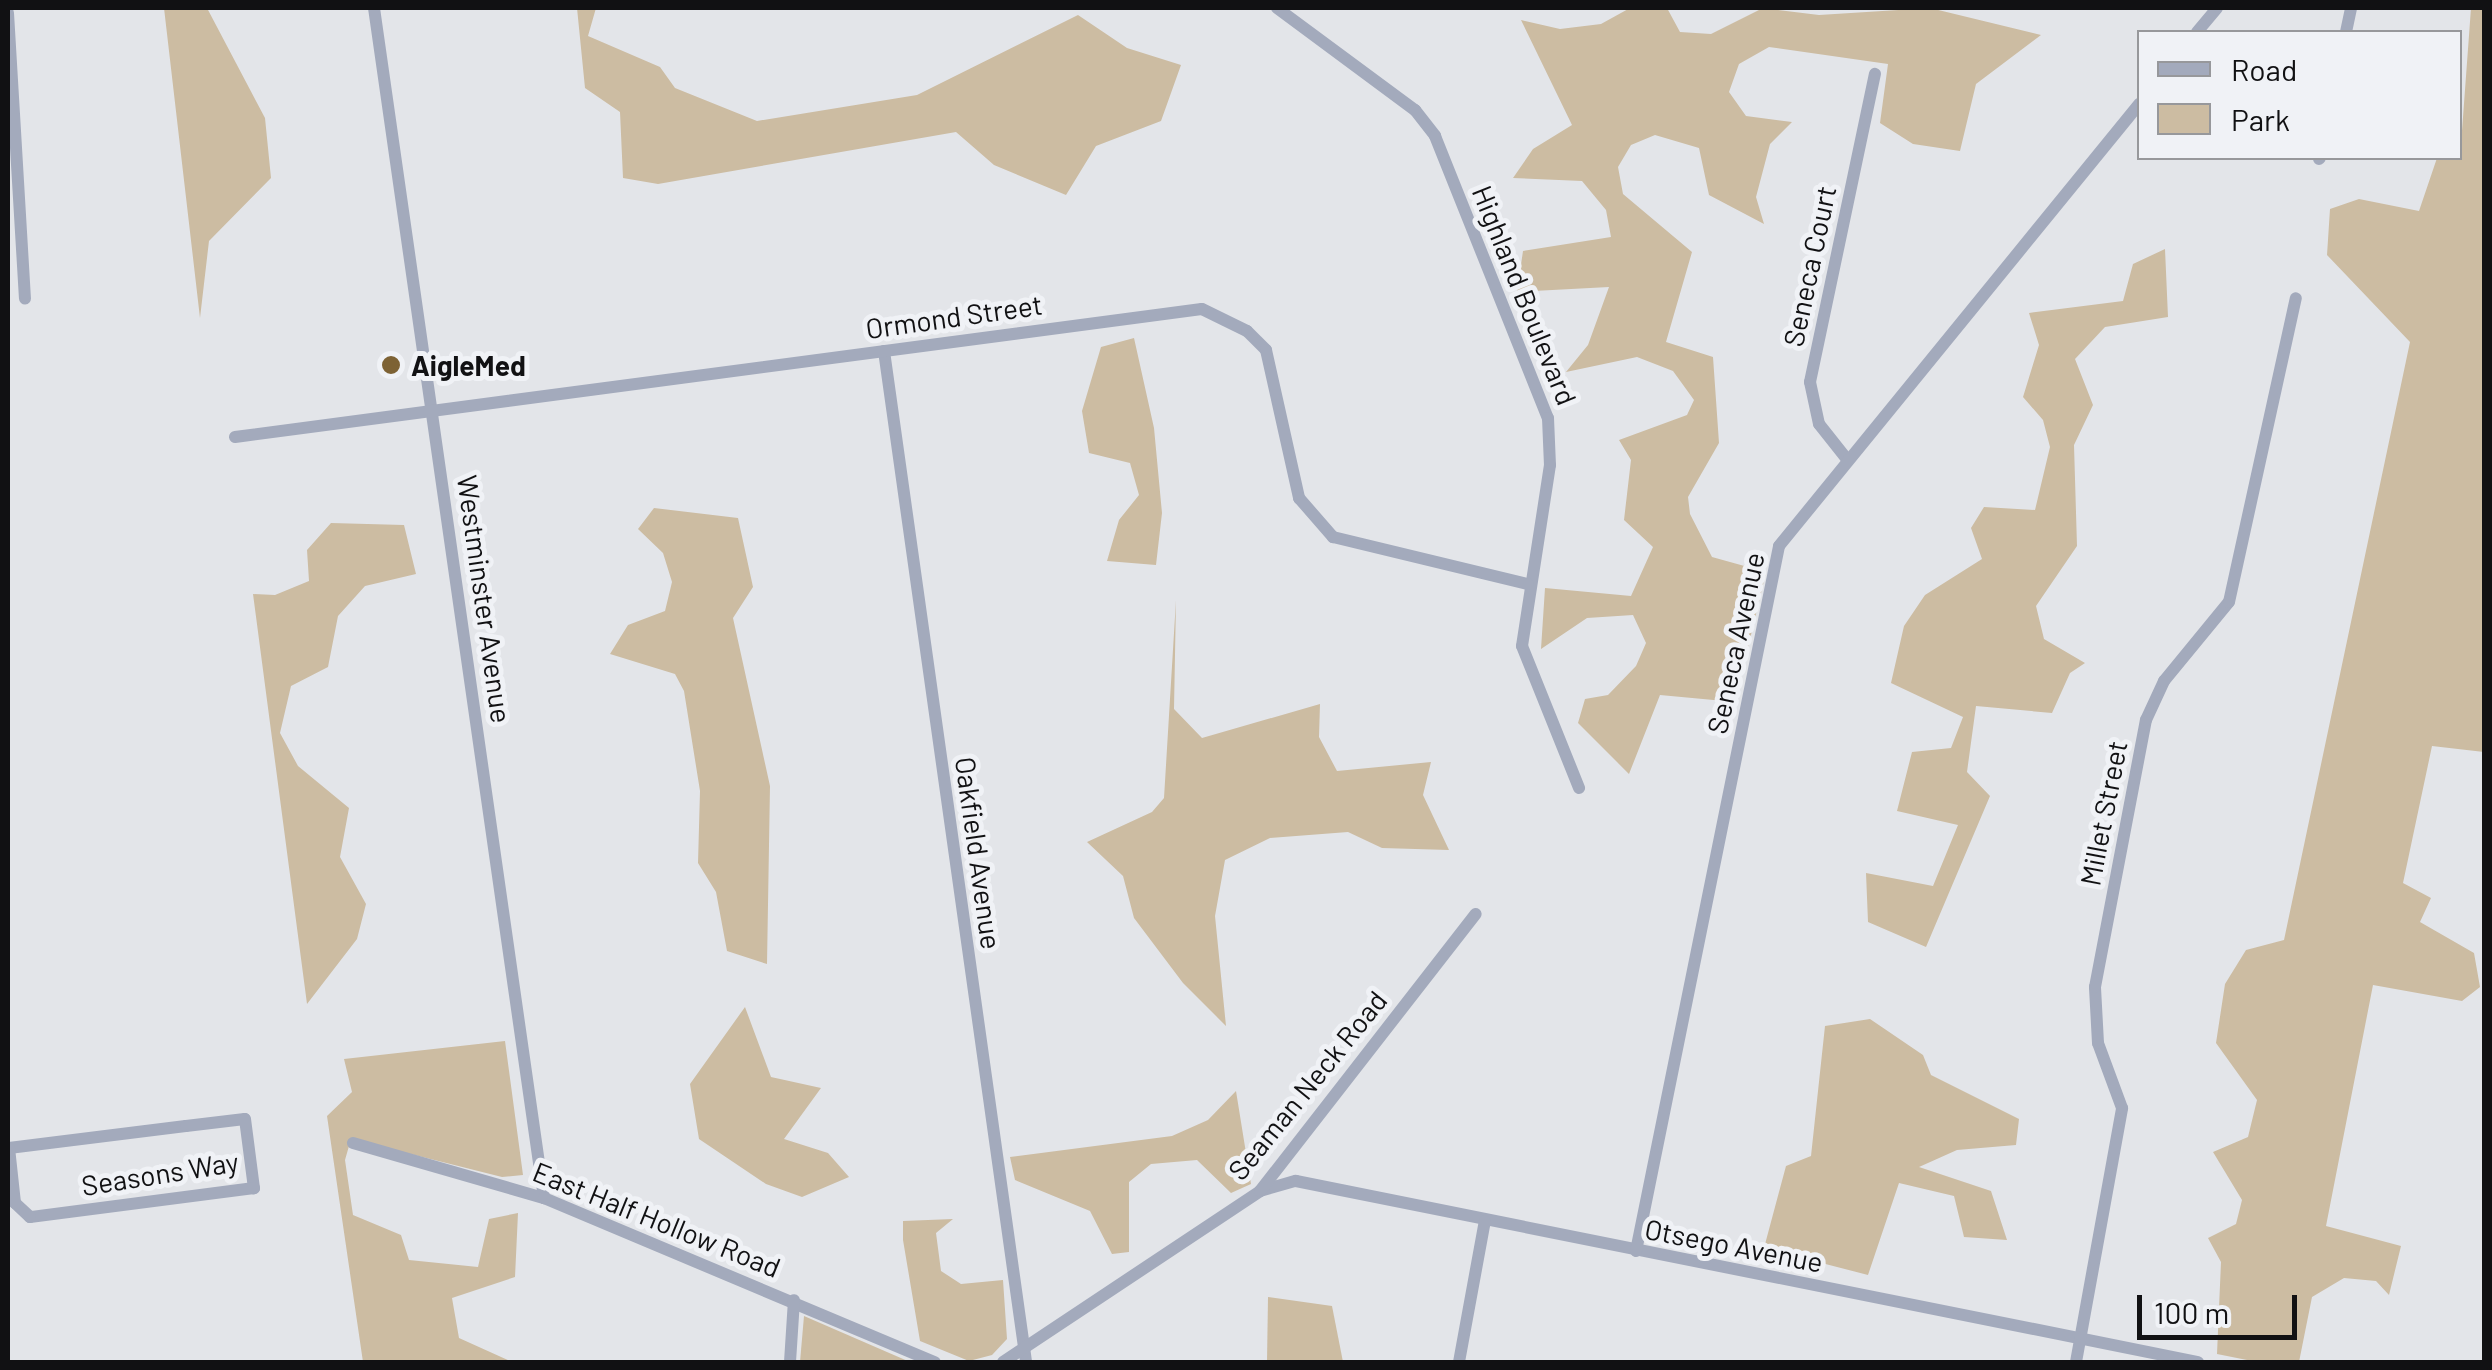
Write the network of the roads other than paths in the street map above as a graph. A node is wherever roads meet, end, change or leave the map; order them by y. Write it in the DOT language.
graph roads {
  1 [pos="374,8"];
  2 [pos="1277,8"];
  3 [pos="2217,8"];
  4 [pos="8,13"];
  5 [pos="2199,30"];
  6 [pos="1875,74"];
  7 [pos="2137,107"];
  8 [pos="26,298"];
  9 [pos="2296,298"];
  10 [pos="884,351"];
  11 [pos="432,407"];
  12 [pos="235,437"];
  13 [pos="1846,458"];
  14 [pos="1527,584"];
  15 [pos="1580,788"];
  16 [pos="1476,914"];
  17 [pos="353,1143"];
  18 [pos="8,1149"];
  19 [pos="1260,1191"];
  20 [pos="544,1198"];
  21 [pos="1484,1221"];
  22 [pos="1636,1251"];
  23 [pos="794,1300"];
  24 [pos="2080,1339"];
  25 [pos="1025,1356"];
  26 [pos="790,1362"];
  27 [pos="935,1362"];
  28 [pos="1004,1362"];
  29 [pos="1459,1362"];
  30 [pos="2076,1362"];
  31 [pos="2198,1362"];
  1 -- 11 [label="street, Westminster Avenue"];
  2 -- 14 [label="street, Highland Boulevard"];
  3 -- 5 [label="street"];
  4 -- 8 [label="street"];
  6 -- 13 [label="street, Seneca Court"];
  7 -- 13 [label="street, Seneca Avenue"];
  9 -- 24 [label="street, Millet Street"];
  10 -- 11 [label="street, Ormond Street"];
  10 -- 14 [label="street, Ormond Street"];
  10 -- 25 [label="street, Oakfield Avenue"];
  11 -- 12 [label="street, Ormond Street"];
  11 -- 20 [label="street, Westminster Avenue"];
  13 -- 22 [label="street, Seneca Avenue"];
  14 -- 15 [label="street, Highland Boulevard"];
  16 -- 19 [label="street, Seaman Neck Road"];
  17 -- 20 [label="street, East Half Hollow Road"];
  18 -- 18 [label="street, Seasons Way"];
  19 -- 21 [label="street, Otsego Avenue"];
  19 -- 25 [label="street, Seaman Neck Road"];
  20 -- 23 [label="street, East Half Hollow Road"];
  21 -- 22 [label="street, Otsego Avenue"];
  21 -- 29 [label="street"];
  22 -- 24 [label="street, Otsego Avenue"];
  23 -- 26 [label="street"];
  23 -- 27 [label="street, East Half Hollow Road"];
  24 -- 30 [label="street, Millet Street"];
  24 -- 31 [label="street, Otsego Avenue"];
  25 -- 28 [label="street, Seaman Neck Road"];
}
